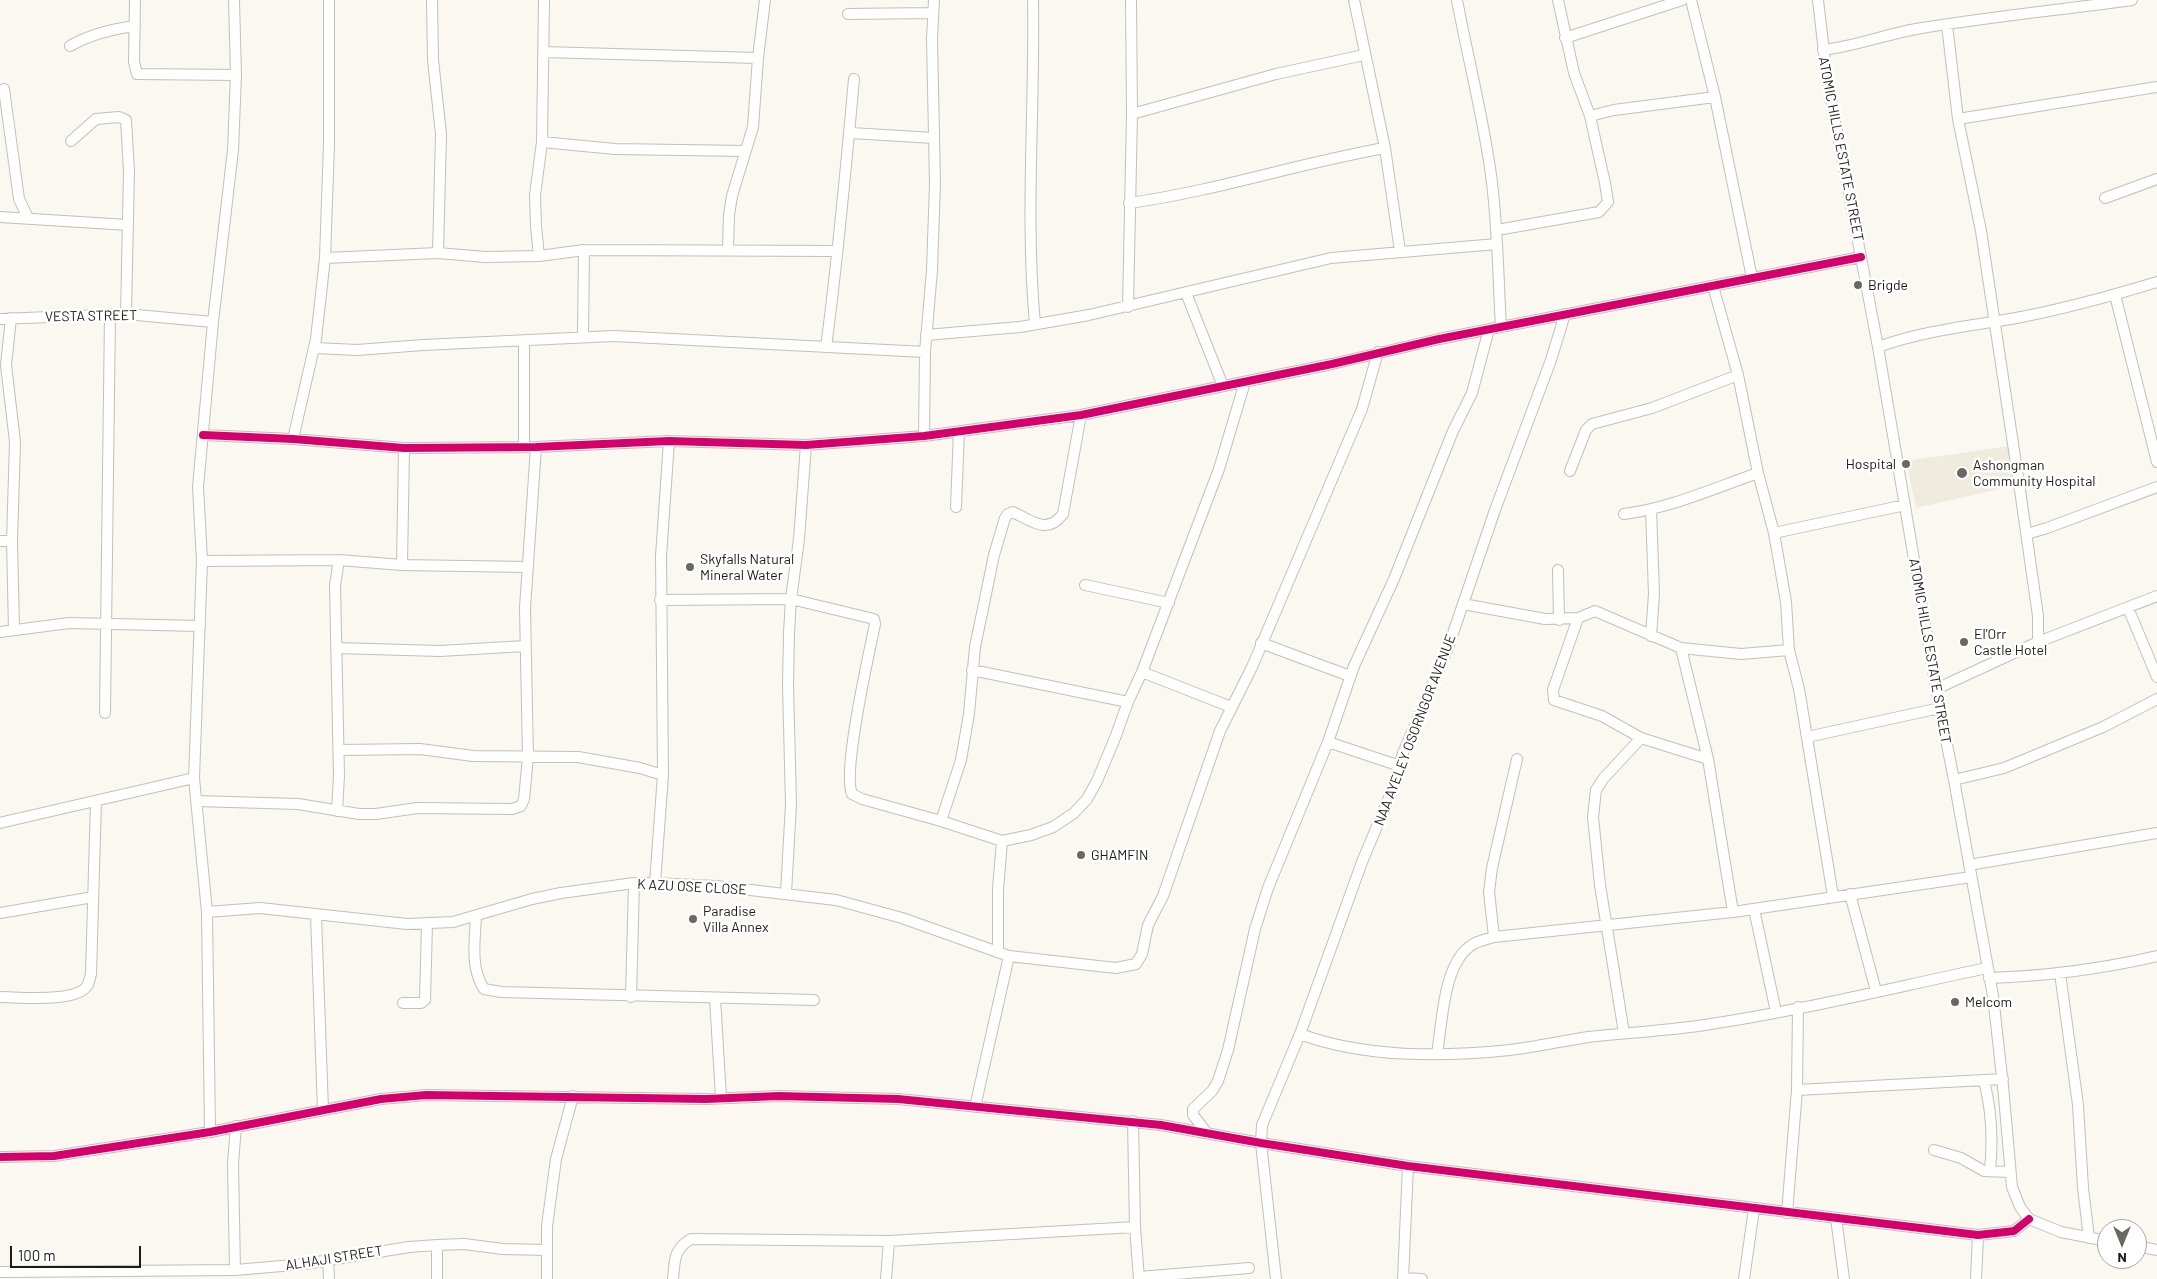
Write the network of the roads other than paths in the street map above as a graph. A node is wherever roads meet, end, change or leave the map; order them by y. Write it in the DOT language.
graph roads {
  1 [pos="135,0"];
  2 [pos="234,0"];
  3 [pos="329,0"];
  4 [pos="432,0"];
  5 [pos="544,0"];
  6 [pos="764,0"];
  7 [pos="934,0"];
  8 [pos="1033,0"];
  9 [pos="1131,0"];
  10 [pos="1354,0"];
  11 [pos="1457,0"];
  12 [pos="1558,0"];
  13 [pos="1682,0"];
  14 [pos="1690,0"];
  15 [pos="1818,0"];
  16 [pos="2132,0"];
  17 [pos="932,13"];
  18 [pos="848,14"];
  19 [pos="1947,25"];
  20 [pos="135,26"];
  21 [pos="1565,38"];
  22 [pos="70,46"];
  23 [pos="1822,50"];
  24 [pos="543,52"];
  25 [pos="1364,55"];
  26 [pos="758,58"];
  27 [pos="236,75"];
  28 [pos="854,78"];
  29 [pos="2157,87"];
  30 [pos="4,89"];
  31 [pos="1715,97"];
  32 [pos="1132,114"];
  33 [pos="1590,116"];
  34 [pos="1958,119"];
  35 [pos="851,133"];
  36 [pos="933,138"];
  37 [pos="71,141"];
  38 [pos="542,142"];
  39 [pos="1386,148"];
  40 [pos="745,151"];
  41 [pos="2157,179"];
  42 [pos="2104,198"];
  43 [pos="1129,203"];
  44 [pos="0,217"];
  45 [pos="28,218"];
  46 [pos="128,225"];
  47 [pos="1497,230"];
  48 [pos="1497,244"];
  49 [pos="728,249"];
  50 [pos="584,250"];
  51 [pos="837,251"];
  52 [pos="1400,251"];
  53 [pos="438,254"];
  54 [pos="539,256"];
  55 [pos="1862,257"];
  56 [pos="325,258"];
  57 [pos="1752,278"];
  58 [pos="2157,282"];
  59 [pos="1712,286"];
  60 [pos="1186,293"];
  61 [pos="2115,295"];
  62 [pos="1128,307"];
  63 [pos="110,314"];
  64 [pos="126,314"];
  65 [pos="1565,314"];
  66 [pos="5,318"];
  67 [pos="1994,321"];
  68 [pos="213,322"];
  69 [pos="1035,324"];
  70 [pos="1501,327"];
  71 [pos="1489,329"];
  72 [pos="926,335"];
  73 [pos="583,337"];
  74 [pos="524,342"];
  75 [pos="826,347"];
  76 [pos="1878,347"];
  77 [pos="315,348"];
  78 [pos="924,352"];
  79 [pos="1378,352"];
  80 [pos="1738,375"];
  81 [pos="1245,382"];
  82 [pos="1223,386"];
  83 [pos="1081,415"];
  84 [pos="959,432"];
  85 [pos="203,435"];
  86 [pos="924,436"];
  87 [pos="293,439"];
  88 [pos="669,441"];
  89 [pos="806,445"];
  90 [pos="524,447"];
  91 [pos="536,447"];
  92 [pos="404,448"];
  93 [pos="2157,462"];
  94 [pos="1570,471"];
  95 [pos="1758,473"];
  96 [pos="2157,487"];
  97 [pos="1905,505"];
  98 [pos="956,507"];
  99 [pos="1651,510"];
  100 [pos="1624,514"];
  101 [pos="1774,533"];
  102 [pos="2027,534"];
  103 [pos="0,541"];
  104 [pos="12,541"];
  105 [pos="339,560"];
  106 [pos="202,561"];
  107 [pos="402,565"];
  108 [pos="527,567"];
  109 [pos="1558,570"];
  110 [pos="1085,584"];
  111 [pos="2157,596"];
  112 [pos="791,599"];
  113 [pos="660,600"];
  114 [pos="1169,602"];
  115 [pos="1463,604"];
  116 [pos="2128,608"];
  117 [pos="1578,618"];
  118 [pos="1559,620"];
  119 [pos="106,622"];
  120 [pos="200,626"];
  121 [pos="14,630"];
  122 [pos="0,632"];
  123 [pos="1651,636"];
  124 [pos="2038,642"];
  125 [pos="1261,643"];
  126 [pos="525,646"];
  127 [pos="336,648"];
  128 [pos="1681,648"];
  129 [pos="1789,650"];
  130 [pos="972,670"];
  131 [pos="1142,672"];
  132 [pos="1350,676"];
  133 [pos="2157,677"];
  134 [pos="1936,689"];
  135 [pos="2157,699"];
  136 [pos="1128,702"];
  137 [pos="1231,707"];
  138 [pos="1940,708"];
  139 [pos="105,713"];
  140 [pos="1807,737"];
  141 [pos="1641,738"];
  142 [pos="1328,742"];
  143 [pos="339,750"];
  144 [pos="528,757"];
  145 [pos="1517,759"];
  146 [pos="1708,759"];
  147 [pos="1400,766"];
  148 [pos="663,775"];
  149 [pos="194,778"];
  150 [pos="1954,780"];
  151 [pos="96,800"];
  152 [pos="197,800"];
  153 [pos="337,811"];
  154 [pos="941,821"];
  155 [pos="0,823"];
  156 [pos="2157,833"];
  157 [pos="1002,841"];
  158 [pos="1969,865"];
  159 [pos="1971,877"];
  160 [pos="634,883"];
  161 [pos="655,883"];
  162 [pos="786,894"];
  163 [pos="1850,894"];
  164 [pos="1833,896"];
  165 [pos="93,897"];
  166 [pos="1754,909"];
  167 [pos="207,912"];
  168 [pos="1733,912"];
  169 [pos="0,913"];
  170 [pos="316,914"];
  171 [pos="476,916"];
  172 [pos="427,924"];
  173 [pos="1607,927"];
  174 [pos="1494,937"];
  175 [pos="998,952"];
  176 [pos="1009,956"];
  177 [pos="2157,956"];
  178 [pos="1988,973"];
  179 [pos="2060,974"];
  180 [pos="1876,991"];
  181 [pos="632,996"];
  182 [pos="0,997"];
  183 [pos="715,998"];
  184 [pos="814,1000"];
  185 [pos="403,1003"];
  186 [pos="1798,1008"];
  187 [pos="1776,1012"];
  188 [pos="1624,1033"];
  189 [pos="1300,1034"];
  190 [pos="1436,1054"];
  191 [pos="2003,1079"];
  192 [pos="1984,1081"];
  193 [pos="1797,1090"];
  194 [pos="574,1096"];
  195 [pos="721,1098"];
  196 [pos="975,1108"];
  197 [pos="323,1110"];
  198 [pos="1133,1121"];
  199 [pos="236,1126"];
  200 [pos="210,1132"];
  201 [pos="1207,1133"];
  202 [pos="1260,1143"];
  203 [pos="1934,1150"];
  204 [pos="0,1157"];
  205 [pos="1408,1166"];
  206 [pos="1990,1171"];
  207 [pos="2010,1172"];
  208 [pos="1754,1209"];
  209 [pos="1787,1213"];
  210 [pos="1836,1218"];
  211 [pos="2029,1219"];
  212 [pos="1135,1227"];
  213 [pos="1978,1234"];
  214 [pos="2088,1238"];
  215 [pos="2097,1239"];
  216 [pos="889,1241"];
  217 [pos="437,1245"];
  218 [pos="547,1250"];
  219 [pos="328,1260"];
  220 [pos="1249,1268"];
  221 [pos="236,1270"];
  222 [pos="0,1272"];
  223 [pos="62,1275"];
  224 [pos="1139,1278"];
  225 [pos="329,1279"];
  226 [pos="437,1279"];
  227 [pos="547,1279"];
  228 [pos="673,1279"];
  229 [pos="886,1279"];
  230 [pos="1276,1279"];
  231 [pos="1404,1279"];
  232 [pos="1422,1279"];
  233 [pos="1744,1279"];
  234 [pos="1844,1279"];
  235 [pos="1976,1279"];
  1 -- 20 [label="street"];
  2 -- 27 [label="street"];
  3 -- 56 [label="street"];
  4 -- 53 [label="street"];
  5 -- 24 [label="street"];
  6 -- 26 [label="street"];
  7 -- 17 [label="street"];
  8 -- 69 [label="street"];
  9 -- 32 [label="street"];
  10 -- 25 [label="street"];
  11 -- 47 [label="street"];
  12 -- 21 [label="street"];
  13 -- 21 [label="street"];
  14 -- 31 [label="street"];
  15 -- 23 [label="street, ATOMIC HILLS ESTATE STREET"];
  16 -- 19 [label="street"];
  17 -- 18 [label="street"];
  17 -- 36 [label="street"];
  19 -- 23 [label="street"];
  19 -- 34 [label="street"];
  20 -- 22 [label="street"];
  20 -- 27 [label="street"];
  21 -- 33 [label="street"];
  23 -- 55 [label="street, ATOMIC HILLS ESTATE STREET"];
  24 -- 26 [label="street"];
  24 -- 38 [label="street"];
  25 -- 32 [label="street"];
  25 -- 39 [label="street"];
  26 -- 40 [label="street"];
  27 -- 68 [label="street"];
  28 -- 35 [label="street"];
  29 -- 34 [label="street"];
  30 -- 45 [label="street"];
  31 -- 33 [label="street"];
  31 -- 57 [label="street"];
  32 -- 43 [label="street"];
  33 -- 47 [label="street"];
  34 -- 67 [label="street"];
  35 -- 36 [label="street"];
  35 -- 51 [label="street"];
  36 -- 72 [label="street"];
  37 -- 46 [label="street"];
  38 -- 40 [label="street"];
  38 -- 54 [label="street"];
  39 -- 43 [label="street"];
  39 -- 52 [label="street"];
  40 -- 49 [label="street"];
  41 -- 42 [label="street"];
  43 -- 62 [label="street"];
  44 -- 45 [label="street"];
  45 -- 46 [label="street"];
  46 -- 64 [label="street"];
  47 -- 48 [label="street"];
  48 -- 52 [label="street"];
  48 -- 70 [label="street"];
  49 -- 50 [label="street"];
  49 -- 51 [label="street"];
  50 -- 54 [label="street"];
  50 -- 73 [label="street"];
  51 -- 75 [label="street"];
  52 -- 60 [label="street"];
  53 -- 54 [label="street"];
  53 -- 56 [label="street"];
  55 -- 57 [label="street"];
  55 -- 76 [label="street, ATOMIC HILLS ESTATE STREET"];
  56 -- 77 [label="street"];
  57 -- 59 [label="street"];
  58 -- 61 [label="street"];
  59 -- 65 [label="street"];
  59 -- 80 [label="street"];
  60 -- 62 [label="street"];
  60 -- 82 [label="street"];
  61 -- 67 [label="street"];
  61 -- 93 [label="street"];
  62 -- 69 [label="street"];
  63 -- 64 [label="street, VESTA STREET"];
  63 -- 66 [label="street, VESTA STREET"];
  63 -- 119 [label="street"];
  64 -- 68 [label="street, VESTA STREET"];
  65 -- 70 [label="street"];
  65 -- 115 [label="street, NAA AYELEY OSORNGOR AVENUE"];
  66 -- 104 [label="street"];
  67 -- 76 [label="street"];
  67 -- 102 [label="street"];
  68 -- 85 [label="street"];
  69 -- 72 [label="street"];
  70 -- 71 [label="street"];
  71 -- 79 [label="street"];
  71 -- 132 [label="street"];
  72 -- 78 [label="street"];
  73 -- 74 [label="street"];
  73 -- 75 [label="street"];
  74 -- 77 [label="street"];
  74 -- 90 [label="street"];
  75 -- 78 [label="street"];
  76 -- 97 [label="street, ATOMIC HILLS ESTATE STREET"];
  77 -- 87 [label="street"];
  78 -- 86 [label="street"];
  79 -- 81 [label="street"];
  79 -- 125 [label="street"];
  80 -- 94 [label="street"];
  80 -- 95 [label="street"];
  81 -- 82 [label="street"];
  81 -- 114 [label="street"];
  82 -- 83 [label="street"];
  83 -- 84 [label="street"];
  83 -- 130 [label="street"];
  84 -- 86 [label="street"];
  84 -- 98 [label="street"];
  85 -- 87 [label="street"];
  85 -- 106 [label="street"];
  86 -- 89 [label="street"];
  87 -- 92 [label="street"];
  88 -- 89 [label="street"];
  88 -- 91 [label="street"];
  88 -- 113 [label="street"];
  89 -- 112 [label="street"];
  90 -- 91 [label="street"];
  90 -- 92 [label="street"];
  91 -- 108 [label="street"];
  92 -- 107 [label="street"];
  95 -- 99 [label="street"];
  95 -- 101 [label="street"];
  96 -- 102 [label="street"];
  97 -- 101 [label="street"];
  97 -- 134 [label="street, ATOMIC HILLS ESTATE STREET"];
  99 -- 100 [label="street"];
  99 -- 123 [label="street"];
  101 -- 129 [label="street"];
  102 -- 124 [label="street"];
  103 -- 104 [label="street"];
  104 -- 121 [label="street"];
  105 -- 106 [label="street"];
  105 -- 107 [label="street"];
  105 -- 127 [label="street"];
  106 -- 120 [label="street"];
  107 -- 108 [label="street"];
  108 -- 126 [label="street"];
  109 -- 118 [label="street"];
  110 -- 114 [label="street"];
  111 -- 116 [label="street"];
  112 -- 113 [label="street"];
  112 -- 154 [label="street"];
  112 -- 162 [label="street"];
  113 -- 148 [label="street"];
  114 -- 131 [label="street"];
  115 -- 118 [label="street"];
  115 -- 147 [label="street, NAA AYELEY OSORNGOR AVENUE"];
  116 -- 124 [label="street"];
  116 -- 133 [label="street"];
  117 -- 118 [label="street"];
  117 -- 123 [label="street"];
  117 -- 141 [label="street"];
  119 -- 120 [label="street"];
  119 -- 121 [label="street"];
  119 -- 139 [label="street"];
  120 -- 149 [label="street"];
  121 -- 122 [label="street"];
  123 -- 128 [label="street"];
  124 -- 134 [label="street"];
  125 -- 132 [label="street"];
  125 -- 137 [label="street"];
  126 -- 127 [label="street"];
  126 -- 144 [label="street"];
  127 -- 143 [label="street"];
  128 -- 129 [label="street"];
  128 -- 146 [label="street"];
  129 -- 140 [label="street"];
  130 -- 136 [label="street"];
  130 -- 154 [label="street"];
  131 -- 136 [label="street"];
  131 -- 137 [label="street"];
  132 -- 142 [label="street"];
  134 -- 138 [label="street, ATOMIC HILLS ESTATE STREET"];
  135 -- 150 [label="street"];
  136 -- 157 [label="street"];
  137 -- 176 [label="street, K AZU OSE CLOSE"];
  138 -- 140 [label="street"];
  138 -- 150 [label="street, ATOMIC HILLS ESTATE STREET"];
  140 -- 164 [label="street"];
  141 -- 146 [label="street"];
  141 -- 173 [label="street"];
  142 -- 147 [label="street"];
  142 -- 201 [label="street"];
  143 -- 144 [label="street"];
  143 -- 153 [label="street"];
  144 -- 148 [label="street"];
  144 -- 153 [label="street"];
  145 -- 174 [label="street"];
  146 -- 168 [label="street"];
  147 -- 189 [label="street, NAA AYELEY OSORNGOR AVENUE"];
  148 -- 161 [label="street"];
  149 -- 151 [label="street"];
  149 -- 152 [label="street"];
  150 -- 158 [label="street, ATOMIC HILLS ESTATE STREET"];
  151 -- 155 [label="street"];
  151 -- 165 [label="street"];
  152 -- 153 [label="street"];
  152 -- 167 [label="street"];
  154 -- 157 [label="street"];
  156 -- 158 [label="street"];
  157 -- 175 [label="street"];
  158 -- 159 [label="street, ATOMIC HILLS ESTATE STREET"];
  159 -- 163 [label="street"];
  159 -- 178 [label="street, ATOMIC HILLS ESTATE STREET"];
  160 -- 161 [label="street, K AZU OSE CLOSE"];
  160 -- 171 [label="street, K AZU OSE CLOSE"];
  160 -- 181 [label="street"];
  161 -- 162 [label="street, K AZU OSE CLOSE"];
  162 -- 175 [label="street, K AZU OSE CLOSE"];
  163 -- 164 [label="street"];
  163 -- 180 [label="street"];
  164 -- 166 [label="street"];
  165 -- 169 [label="street"];
  165 -- 182 [label="street"];
  166 -- 168 [label="street"];
  166 -- 187 [label="street"];
  167 -- 170 [label="street, K AZU OSE CLOSE"];
  167 -- 200 [label="street"];
  168 -- 173 [label="street"];
  170 -- 172 [label="street, K AZU OSE CLOSE"];
  170 -- 197 [label="street"];
  171 -- 172 [label="street, K AZU OSE CLOSE"];
  171 -- 181 [label="street"];
  172 -- 185 [label="street"];
  173 -- 174 [label="street"];
  173 -- 188 [label="street"];
  174 -- 190 [label="street"];
  175 -- 176 [label="street, K AZU OSE CLOSE"];
  176 -- 196 [label="street"];
  177 -- 179 [label="street"];
  178 -- 179 [label="street"];
  178 -- 180 [label="street"];
  178 -- 191 [label="street, ATOMIC HILLS ESTATE STREET"];
  179 -- 214 [label="street"];
  180 -- 186 [label="street"];
  181 -- 183 [label="street"];
  183 -- 184 [label="street"];
  183 -- 195 [label="street"];
  186 -- 187 [label="street"];
  186 -- 193 [label="street"];
  187 -- 188 [label="street"];
  188 -- 190 [label="street"];
  189 -- 190 [label="street"];
  189 -- 202 [label="street, NAA AYELEY OSORNGOR AVENUE"];
  191 -- 192 [label="street"];
  191 -- 207 [label="street, ATOMIC HILLS ESTATE STREET"];
  192 -- 193 [label="street"];
  192 -- 206 [label="street"];
  193 -- 209 [label="street"];
  194 -- 195 [label="street"];
  194 -- 197 [label="street"];
  194 -- 218 [label="street"];
  195 -- 196 [label="street"];
  196 -- 198 [label="street"];
  197 -- 199 [label="street"];
  198 -- 201 [label="street"];
  198 -- 212 [label="street"];
  199 -- 200 [label="street"];
  199 -- 221 [label="street"];
  200 -- 204 [label="street"];
  201 -- 202 [label="street"];
  202 -- 205 [label="street"];
  202 -- 230 [label="street, NAA AYELEY OSORNGOR AVENUE"];
  203 -- 206 [label="street"];
  205 -- 208 [label="street"];
  205 -- 231 [label="street"];
  206 -- 207 [label="street"];
  207 -- 211 [label="street, ATOMIC HILLS ESTATE STREET"];
  208 -- 209 [label="street"];
  208 -- 233 [label="street"];
  209 -- 210 [label="street"];
  210 -- 213 [label="street"];
  210 -- 234 [label="street"];
  211 -- 213 [label="street"];
  211 -- 214 [label="street"];
  212 -- 216 [label="street"];
  212 -- 224 [label="street"];
  213 -- 235 [label="street"];
  214 -- 215 [label="street"];
  216 -- 228 [label="street"];
  216 -- 229 [label="street"];
  217 -- 218 [label="street, ALHAJI STREET"];
  217 -- 219 [label="street, ALHAJI STREET"];
  217 -- 226 [label="street"];
  218 -- 227 [label="street"];
  219 -- 221 [label="street, ALHAJI STREET"];
  219 -- 225 [label="street"];
  220 -- 224 [label="street"];
  221 -- 223 [label="street, ALHAJI STREET"];
  222 -- 223 [label="street, ALHAJI STREET"];
  231 -- 232 [label="street"];
}
